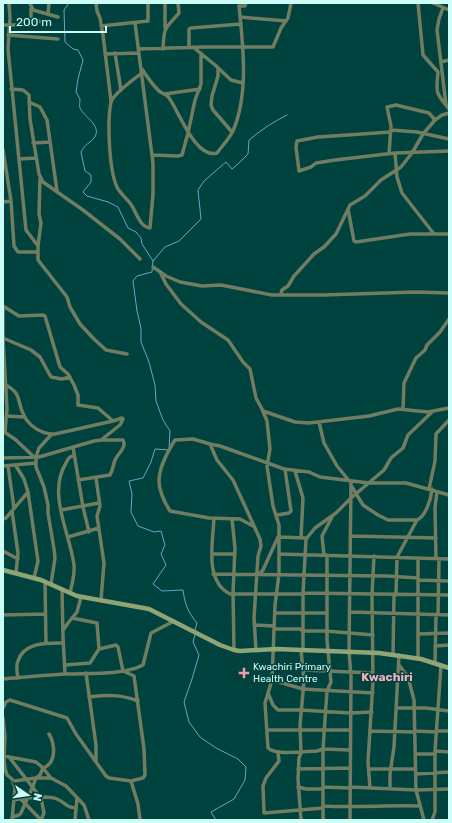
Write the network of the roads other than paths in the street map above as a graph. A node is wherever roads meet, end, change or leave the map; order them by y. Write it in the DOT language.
graph roads {
  1 [pos="9,3"];
  2 [pos="30,3"];
  3 [pos="49,3"];
  4 [pos="96,3"];
  5 [pos="148,3"];
  6 [pos="165,3"];
  7 [pos="178,3"];
  8 [pos="246,3"];
  9 [pos="290,3"];
  10 [pos="418,3"];
  11 [pos="433,3"];
  12 [pos="443,8"];
  13 [pos="31,9"];
  14 [pos="449,10"];
  15 [pos="48,14"];
  16 [pos="58,17"];
  17 [pos="240,17"];
  18 [pos="31,20"];
  19 [pos="286,21"];
  20 [pos="44,22"];
  21 [pos="135,23"];
  22 [pos="241,24"];
  23 [pos="3,25"];
  24 [pos="9,25"];
  25 [pos="101,26"];
  26 [pos="165,28"];
  27 [pos="8,35"];
  28 [pos="58,40"];
  29 [pos="193,47"];
  30 [pos="243,47"];
  31 [pos="189,48"];
  32 [pos="163,49"];
  33 [pos="138,51"];
  34 [pos="115,53"];
  35 [pos="105,54"];
  36 [pos="201,54"];
  37 [pos="449,60"];
  38 [pos="441,62"];
  39 [pos="141,68"];
  40 [pos="218,68"];
  41 [pos="142,73"];
  42 [pos="243,83"];
  43 [pos="11,89"];
  44 [pos="200,89"];
  45 [pos="121,90"];
  46 [pos="165,94"];
  47 [pos="111,101"];
  48 [pos="29,102"];
  49 [pos="448,106"];
  50 [pos="449,113"];
  51 [pos="435,120"];
  52 [pos="391,131"];
  53 [pos="232,132"];
  54 [pos="188,133"];
  55 [pos="423,134"];
  56 [pos="449,139"];
  57 [pos="50,142"];
  58 [pos="33,143"];
  59 [pos="3,150"];
  60 [pos="449,152"];
  61 [pos="395,153"];
  62 [pos="412,153"];
  63 [pos="389,154"];
  64 [pos="152,155"];
  65 [pos="36,158"];
  66 [pos="19,159"];
  67 [pos="396,171"];
  68 [pos="40,178"];
  69 [pos="57,191"];
  70 [pos="11,201"];
  71 [pos="3,202"];
  72 [pos="348,208"];
  73 [pos="434,234"];
  74 [pos="449,234"];
  75 [pos="38,246"];
  76 [pos="38,252"];
  77 [pos="140,259"];
  78 [pos="153,267"];
  79 [pos="161,274"];
  80 [pos="449,293"];
  81 [pos="282,294"];
  82 [pos="449,319"];
  83 [pos="3,338"];
  84 [pos="127,354"];
  85 [pos="4,359"];
  86 [pos="70,377"];
  87 [pos="6,385"];
  88 [pos="3,404"];
  89 [pos="7,406"];
  90 [pos="449,408"];
  91 [pos="403,409"];
  92 [pos="263,410"];
  93 [pos="433,411"];
  94 [pos="6,416"];
  95 [pos="24,417"];
  96 [pos="449,420"];
  97 [pos="113,422"];
  98 [pos="319,422"];
  99 [pos="4,432"];
  100 [pos="51,435"];
  101 [pos="101,440"];
  102 [pos="210,444"];
  103 [pos="73,447"];
  104 [pos="74,456"];
  105 [pos="35,457"];
  106 [pos="3,458"];
  107 [pos="36,463"];
  108 [pos="268,463"];
  109 [pos="3,466"];
  110 [pos="8,466"];
  111 [pos="16,466"];
  112 [pos="284,469"];
  113 [pos="295,471"];
  114 [pos="96,478"];
  115 [pos="78,480"];
  116 [pos="349,481"];
  117 [pos="369,483"];
  118 [pos="351,486"];
  119 [pos="430,489"];
  120 [pos="28,492"];
  121 [pos="437,492"];
  122 [pos="356,494"];
  123 [pos="449,495"];
  124 [pos="351,498"];
  125 [pos="99,503"];
  126 [pos="83,507"];
  127 [pos="13,510"];
  128 [pos="61,510"];
  129 [pos="277,515"];
  130 [pos="332,516"];
  131 [pos="214,518"];
  132 [pos="3,519"];
  133 [pos="232,519"];
  134 [pos="417,520"];
  135 [pos="253,526"];
  136 [pos="99,528"];
  137 [pos="89,532"];
  138 [pos="351,536"];
  139 [pos="68,537"];
  140 [pos="280,537"];
  141 [pos="301,538"];
  142 [pos="307,538"];
  143 [pos="407,538"];
  144 [pos="436,538"];
  145 [pos="3,551"];
  146 [pos="213,554"];
  147 [pos="235,554"];
  148 [pos="279,554"];
  149 [pos="304,555"];
  150 [pos="326,555"];
  151 [pos="350,556"];
  152 [pos="374,556"];
  153 [pos="397,557"];
  154 [pos="418,558"];
  155 [pos="438,559"];
  156 [pos="449,559"];
  157 [pos="18,560"];
  158 [pos="3,570"];
  159 [pos="16,573"];
  160 [pos="234,573"];
  161 [pos="213,574"];
  162 [pos="258,574"];
  163 [pos="279,574"];
  164 [pos="303,575"];
  165 [pos="327,575"];
  166 [pos="350,575"];
  167 [pos="373,576"];
  168 [pos="397,576"];
  169 [pos="34,578"];
  170 [pos="418,579"];
  171 [pos="438,581"];
  172 [pos="449,581"];
  173 [pos="45,582"];
  174 [pos="51,584"];
  175 [pos="62,589"];
  176 [pos="70,592"];
  177 [pos="233,593"];
  178 [pos="256,594"];
  179 [pos="277,594"];
  180 [pos="303,594"];
  181 [pos="327,594"];
  182 [pos="372,594"];
  183 [pos="350,595"];
  184 [pos="395,595"];
  185 [pos="418,595"];
  186 [pos="438,595"];
  187 [pos="449,595"];
  188 [pos="81,597"];
  189 [pos="102,600"];
  190 [pos="350,612"];
  191 [pos="275,613"];
  192 [pos="327,613"];
  193 [pos="373,613"];
  194 [pos="395,613"];
  195 [pos="45,614"];
  196 [pos="302,614"];
  197 [pos="418,614"];
  198 [pos="3,615"];
  199 [pos="437,615"];
  200 [pos="449,615"];
  201 [pos="72,618"];
  202 [pos="174,621"];
  203 [pos="254,625"];
  204 [pos="274,628"];
  205 [pos="63,630"];
  206 [pos="302,630"];
  207 [pos="326,631"];
  208 [pos="350,632"];
  209 [pos="449,633"];
  210 [pos="418,634"];
  211 [pos="435,634"];
  212 [pos="373,635"];
  213 [pos="63,643"];
  214 [pos="46,644"];
  215 [pos="449,645"];
  216 [pos="435,646"];
  217 [pos="99,649"];
  218 [pos="273,649"];
  219 [pos="234,650"];
  220 [pos="256,650"];
  221 [pos="302,650"];
  222 [pos="327,651"];
  223 [pos="349,651"];
  224 [pos="373,652"];
  225 [pos="393,654"];
  226 [pos="399,655"];
  227 [pos="418,659"];
  228 [pos="435,663"];
  229 [pos="65,665"];
  230 [pos="399,665"];
  231 [pos="441,665"];
  232 [pos="449,668"];
  233 [pos="303,670"];
  234 [pos="329,670"];
  235 [pos="123,671"];
  236 [pos="351,672"];
  237 [pos="86,673"];
  238 [pos="373,673"];
  239 [pos="65,674"];
  240 [pos="18,678"];
  241 [pos="3,679"];
  242 [pos="272,680"];
  243 [pos="303,689"];
  244 [pos="328,691"];
  245 [pos="351,691"];
  246 [pos="268,692"];
  247 [pos="373,693"];
  248 [pos="89,697"];
  249 [pos="138,701"];
  250 [pos="3,708"];
  251 [pos="396,708"];
  252 [pos="415,708"];
  253 [pos="301,710"];
  254 [pos="437,710"];
  255 [pos="449,711"];
  256 [pos="325,712"];
  257 [pos="372,712"];
  258 [pos="350,713"];
  259 [pos="3,718"];
  260 [pos="267,730"];
  261 [pos="300,730"];
  262 [pos="350,730"];
  263 [pos="324,731"];
  264 [pos="370,731"];
  265 [pos="436,731"];
  266 [pos="449,731"];
  267 [pos="395,732"];
  268 [pos="415,732"];
  269 [pos="49,734"];
  270 [pos="323,749"];
  271 [pos="350,750"];
  272 [pos="301,751"];
  273 [pos="449,752"];
  274 [pos="278,753"];
  275 [pos="435,753"];
  276 [pos="415,754"];
  277 [pos="9,757"];
  278 [pos="4,758"];
  279 [pos="96,763"];
  280 [pos="43,768"];
  281 [pos="350,768"];
  282 [pos="298,769"];
  283 [pos="323,769"];
  284 [pos="368,769"];
  285 [pos="391,769"];
  286 [pos="415,771"];
  287 [pos="449,772"];
  288 [pos="434,773"];
  289 [pos="36,778"];
  290 [pos="51,778"];
  291 [pos="26,780"];
  292 [pos="14,781"];
  293 [pos="131,781"];
  294 [pos="33,786"];
  295 [pos="298,787"];
  296 [pos="323,788"];
  297 [pos="350,788"];
  298 [pos="370,788"];
  299 [pos="390,789"];
  300 [pos="449,789"];
  301 [pos="416,790"];
  302 [pos="435,790"];
  303 [pos="15,793"];
  304 [pos="28,798"];
  305 [pos="41,798"];
  306 [pos="77,798"];
  307 [pos="21,799"];
  308 [pos="14,800"];
  309 [pos="25,804"];
  310 [pos="420,806"];
  311 [pos="323,807"];
  312 [pos="76,808"];
  313 [pos="350,808"];
  314 [pos="300,809"];
  315 [pos="12,818"];
  316 [pos="41,820"];
  317 [pos="75,820"];
  318 [pos="89,820"];
  319 [pos="140,820"];
  320 [pos="301,820"];
  321 [pos="323,820"];
  322 [pos="350,820"];
  323 [pos="424,820"];
  324 [pos="432,820"];
  1 -- 24 [label="street"];
  2 -- 13 [label="street"];
  3 -- 15 [label="street"];
  4 -- 25 [label="street"];
  5 -- 21 [label="street"];
  6 -- 26 [label="street"];
  7 -- 26 [label="street"];
  8 -- 17 [label="street"];
  9 -- 19 [label="street"];
  10 -- 49 [label="street"];
  11 -- 12 [label="street"];
  12 -- 14 [label="street"];
  12 -- 38 [label="street"];
  13 -- 15 [label="street"];
  13 -- 18 [label="street"];
  15 -- 16 [label="street"];
  17 -- 19 [label="street"];
  17 -- 22 [label="street"];
  18 -- 20 [label="street"];
  18 -- 24 [label="street"];
  19 -- 30 [label="street"];
  21 -- 25 [label="street"];
  21 -- 33 [label="street"];
  22 -- 30 [label="street"];
  22 -- 31 [label="street"];
  23 -- 24 [label="street"];
  24 -- 27 [label="street"];
  25 -- 35 [label="street"];
  26 -- 32 [label="street"];
  27 -- 28 [label="street"];
  27 -- 43 [label="street"];
  29 -- 30 [label="street"];
  29 -- 31 [label="street"];
  29 -- 36 [label="street"];
  30 -- 42 [label="street"];
  31 -- 32 [label="street"];
  32 -- 33 [label="street"];
  33 -- 34 [label="street"];
  33 -- 39 [label="street"];
  34 -- 35 [label="street"];
  34 -- 45 [label="street"];
  35 -- 47 [label="street"];
  36 -- 40 [label="street"];
  36 -- 44 [label="street"];
  37 -- 38 [label="street"];
  38 -- 49 [label="street"];
  39 -- 41 [label="street"];
  39 -- 46 [label="street"];
  40 -- 42 [label="street"];
  40 -- 53 [label="street"];
  41 -- 45 [label="street"];
  41 -- 64 [label="street"];
  42 -- 53 [label="street"];
  43 -- 48 [label="street"];
  43 -- 66 [label="street"];
  44 -- 46 [label="street"];
  44 -- 54 [label="street"];
  45 -- 47 [label="street"];
  46 -- 54 [label="street"];
  47 -- 64 [label="street"];
  48 -- 57 [label="street"];
  48 -- 58 [label="street"];
  50 -- 51 [label="street"];
  51 -- 52 [label="street"];
  51 -- 55 [label="street"];
  52 -- 55 [label="street"];
  52 -- 63 [label="street"];
  52 -- 63 [label="street"];
  53 -- 54 [label="street"];
  54 -- 64 [label="street"];
  55 -- 56 [label="street"];
  55 -- 62 [label="street"];
  57 -- 58 [label="street"];
  57 -- 69 [label="street"];
  58 -- 65 [label="street"];
  59 -- 70 [label="street"];
  60 -- 62 [label="street"];
  61 -- 62 [label="street"];
  61 -- 63 [label="street"];
  61 -- 67 [label="street"];
  62 -- 67 [label="street"];
  65 -- 66 [label="street"];
  65 -- 68 [label="street"];
  66 -- 75 [label="street"];
  67 -- 72 [label="street"];
  67 -- 73 [label="street"];
  68 -- 69 [label="street"];
  68 -- 75 [label="street"];
  69 -- 77 [label="street"];
  70 -- 71 [label="street"];
  70 -- 76 [label="street"];
  72 -- 73 [label="street"];
  72 -- 81 [label="street"];
  73 -- 74 [label="street"];
  75 -- 76 [label="street"];
  76 -- 84 [label="street"];
  78 -- 79 [label="street"];
  79 -- 81 [label="street"];
  79 -- 92 [label="street"];
  80 -- 81 [label="street"];
  82 -- 91 [label="street"];
  83 -- 85 [label="street"];
  83 -- 86 [label="street"];
  83 -- 86 [label="street"];
  85 -- 87 [label="street"];
  86 -- 97 [label="street"];
  87 -- 89 [label="street"];
  87 -- 95 [label="street"];
  88 -- 89 [label="street"];
  89 -- 94 [label="street"];
  90 -- 93 [label="street"];
  91 -- 93 [label="street"];
  91 -- 98 [label="street"];
  92 -- 98 [label="street"];
  92 -- 108 [label="street"];
  93 -- 117 [label="street"];
  94 -- 95 [label="street"];
  94 -- 99 [label="street"];
  95 -- 100 [label="street"];
  96 -- 119 [label="street"];
  97 -- 100 [label="street"];
  97 -- 101 [label="street"];
  98 -- 116 [label="street"];
  99 -- 105 [label="street"];
  100 -- 105 [label="street"];
  101 -- 103 [label="street"];
  101 -- 114 [label="street"];
  102 -- 108 [label="street"];
  102 -- 131 [label="street"];
  102 -- 135 [label="street"];
  103 -- 104 [label="street"];
  103 -- 105 [label="street"];
  104 -- 115 [label="street"];
  104 -- 128 [label="street"];
  105 -- 106 [label="street"];
  105 -- 107 [label="street"];
  107 -- 111 [label="street"];
  107 -- 174 [label="street"];
  108 -- 112 [label="street"];
  108 -- 129 [label="street"];
  109 -- 110 [label="street"];
  110 -- 111 [label="street"];
  110 -- 127 [label="street"];
  111 -- 120 [label="street"];
  112 -- 113 [label="street"];
  112 -- 129 [label="street"];
  113 -- 116 [label="street"];
  113 -- 141 [label="street"];
  114 -- 115 [label="street"];
  114 -- 125 [label="street"];
  115 -- 126 [label="street"];
  116 -- 117 [label="street"];
  116 -- 118 [label="street"];
  117 -- 119 [label="street"];
  117 -- 122 [label="street"];
  118 -- 122 [label="street"];
  118 -- 124 [label="street"];
  119 -- 121 [label="street"];
  119 -- 134 [label="street"];
  120 -- 127 [label="street"];
  120 -- 169 [label="street"];
  121 -- 123 [label="street"];
  121 -- 144 [label="street"];
  122 -- 124 [label="street"];
  122 -- 134 [label="street"];
  124 -- 130 [label="street"];
  124 -- 138 [label="street"];
  125 -- 126 [label="street"];
  125 -- 136 [label="street"];
  126 -- 128 [label="street"];
  126 -- 137 [label="street"];
  127 -- 132 [label="street"];
  127 -- 157 [label="street"];
  128 -- 139 [label="street"];
  129 -- 140 [label="street"];
  130 -- 142 [label="street"];
  130 -- 150 [label="street"];
  131 -- 133 [label="street"];
  131 -- 146 [label="street"];
  133 -- 135 [label="street"];
  133 -- 147 [label="street"];
  134 -- 143 [label="street"];
  135 -- 162 [label="street"];
  136 -- 137 [label="street"];
  136 -- 189 [label="street"];
  137 -- 139 [label="street"];
  138 -- 143 [label="street"];
  138 -- 151 [label="street"];
  139 -- 176 [label="street"];
  140 -- 141 [label="street"];
  140 -- 148 [label="street"];
  140 -- 162 [label="street"];
  141 -- 142 [label="street"];
  142 -- 149 [label="street"];
  143 -- 144 [label="street"];
  143 -- 153 [label="street"];
  144 -- 155 [label="street"];
  145 -- 157 [label="street"];
  146 -- 147 [label="street"];
  146 -- 161 [label="street"];
  147 -- 160 [label="street"];
  148 -- 149 [label="street"];
  148 -- 163 [label="street"];
  149 -- 150 [label="street"];
  149 -- 164 [label="street"];
  150 -- 151 [label="street"];
  150 -- 165 [label="street"];
  151 -- 152 [label="street"];
  151 -- 166 [label="street"];
  152 -- 153 [label="street"];
  152 -- 167 [label="street"];
  153 -- 154 [label="street"];
  153 -- 168 [label="street"];
  154 -- 155 [label="street"];
  154 -- 170 [label="street"];
  155 -- 156 [label="street"];
  155 -- 171 [label="street"];
  157 -- 159 [label="street"];
  158 -- 159 [label="street"];
  159 -- 169 [label="street"];
  160 -- 161 [label="street"];
  160 -- 162 [label="street"];
  160 -- 177 [label="street"];
  161 -- 177 [label="street"];
  162 -- 163 [label="street"];
  162 -- 178 [label="street"];
  163 -- 164 [label="street"];
  163 -- 179 [label="street"];
  164 -- 165 [label="street"];
  164 -- 180 [label="street"];
  165 -- 166 [label="street"];
  165 -- 181 [label="street"];
  166 -- 167 [label="street"];
  166 -- 183 [label="street"];
  167 -- 168 [label="street"];
  167 -- 182 [label="street"];
  168 -- 170 [label="street"];
  168 -- 184 [label="street"];
  169 -- 173 [label="street"];
  170 -- 171 [label="street"];
  170 -- 185 [label="street"];
  171 -- 172 [label="street"];
  171 -- 186 [label="street"];
  173 -- 174 [label="street"];
  173 -- 195 [label="street"];
  174 -- 175 [label="street"];
  175 -- 176 [label="street"];
  175 -- 205 [label="street"];
  176 -- 188 [label="street"];
  177 -- 178 [label="street"];
  177 -- 219 [label="street"];
  178 -- 179 [label="street"];
  178 -- 203 [label="street"];
  179 -- 180 [label="street"];
  179 -- 191 [label="street"];
  180 -- 181 [label="street"];
  180 -- 196 [label="street"];
  181 -- 183 [label="street"];
  181 -- 192 [label="street"];
  182 -- 183 [label="street"];
  182 -- 184 [label="street"];
  182 -- 193 [label="street"];
  183 -- 190 [label="street"];
  184 -- 185 [label="street"];
  184 -- 194 [label="street"];
  185 -- 186 [label="street"];
  185 -- 197 [label="street"];
  186 -- 187 [label="street"];
  186 -- 199 [label="street"];
  188 -- 189 [label="street"];
  188 -- 201 [label="street"];
  189 -- 202 [label="street"];
  190 -- 193 [label="street"];
  190 -- 208 [label="street"];
  191 -- 196 [label="street"];
  191 -- 204 [label="street"];
  192 -- 196 [label="street"];
  192 -- 207 [label="street"];
  193 -- 194 [label="street"];
  193 -- 212 [label="street"];
  194 -- 197 [label="street"];
  194 -- 225 [label="street"];
  195 -- 198 [label="street"];
  195 -- 214 [label="street"];
  196 -- 206 [label="street"];
  197 -- 199 [label="street"];
  197 -- 210 [label="street"];
  199 -- 200 [label="street"];
  199 -- 211 [label="street"];
  201 -- 205 [label="street"];
  201 -- 217 [label="street"];
  202 -- 219 [label="street"];
  202 -- 235 [label="street"];
  203 -- 204 [label="street"];
  203 -- 220 [label="street"];
  204 -- 206 [label="street"];
  204 -- 218 [label="street"];
  205 -- 213 [label="street"];
  206 -- 207 [label="street"];
  206 -- 221 [label="street"];
  207 -- 208 [label="street"];
  207 -- 222 [label="street"];
  208 -- 212 [label="street"];
  208 -- 223 [label="street"];
  209 -- 211 [label="street"];
  210 -- 211 [label="street"];
  210 -- 227 [label="street"];
  211 -- 216 [label="street"];
  212 -- 224 [label="street"];
  213 -- 214 [label="street"];
  213 -- 229 [label="street"];
  214 -- 240 [label="street"];
  215 -- 216 [label="street"];
  216 -- 228 [label="street"];
  217 -- 229 [label="street"];
  217 -- 235 [label="street"];
  218 -- 220 [label="street"];
  218 -- 221 [label="street"];
  218 -- 242 [label="street"];
  219 -- 220 [label="street"];
  221 -- 222 [label="street"];
  221 -- 233 [label="street"];
  222 -- 223 [label="street"];
  222 -- 234 [label="street"];
  223 -- 224 [label="street"];
  223 -- 236 [label="street"];
  224 -- 225 [label="street"];
  224 -- 238 [label="street"];
  225 -- 226 [label="street"];
  226 -- 227 [label="street"];
  226 -- 230 [label="street"];
  227 -- 228 [label="street"];
  228 -- 231 [label="street"];
  229 -- 239 [label="street"];
  230 -- 251 [label="street"];
  230 -- 252 [label="street"];
  231 -- 232 [label="street"];
  231 -- 254 [label="street"];
  233 -- 234 [label="street"];
  233 -- 243 [label="street"];
  234 -- 236 [label="street"];
  234 -- 244 [label="street"];
  235 -- 237 [label="street"];
  235 -- 249 [label="street"];
  236 -- 238 [label="street"];
  236 -- 245 [label="street"];
  237 -- 239 [label="street"];
  237 -- 248 [label="street"];
  238 -- 247 [label="street"];
  239 -- 240 [label="street"];
  240 -- 241 [label="street"];
  242 -- 243 [label="street"];
  242 -- 246 [label="street"];
  243 -- 244 [label="street"];
  243 -- 253 [label="street"];
  244 -- 245 [label="street"];
  244 -- 256 [label="street"];
  245 -- 247 [label="street"];
  245 -- 258 [label="street"];
  246 -- 253 [label="street"];
  246 -- 260 [label="street"];
  247 -- 257 [label="street"];
  248 -- 249 [label="street"];
  248 -- 279 [label="street"];
  249 -- 293 [label="street"];
  250 -- 279 [label="street"];
  251 -- 252 [label="street"];
  251 -- 267 [label="street"];
  252 -- 254 [label="street"];
  252 -- 268 [label="street"];
  253 -- 256 [label="street"];
  253 -- 261 [label="street"];
  254 -- 255 [label="street"];
  254 -- 265 [label="street"];
  256 -- 258 [label="street"];
  256 -- 263 [label="street"];
  257 -- 258 [label="street"];
  257 -- 264 [label="street"];
  258 -- 262 [label="street"];
  259 -- 278 [label="street"];
  260 -- 261 [label="street"];
  260 -- 274 [label="street"];
  261 -- 263 [label="street"];
  261 -- 272 [label="street"];
  262 -- 263 [label="street"];
  262 -- 271 [label="street"];
  263 -- 270 [label="street"];
  264 -- 267 [label="street"];
  264 -- 284 [label="street"];
  265 -- 266 [label="street"];
  265 -- 268 [label="street"];
  265 -- 275 [label="street"];
  267 -- 268 [label="street"];
  267 -- 285 [label="street"];
  268 -- 276 [label="street"];
  269 -- 280 [label="street"];
  270 -- 271 [label="street"];
  270 -- 272 [label="street"];
  270 -- 283 [label="street"];
  271 -- 281 [label="street"];
  272 -- 274 [label="street"];
  272 -- 282 [label="street"];
  273 -- 275 [label="street"];
  274 -- 314 [label="street"];
  275 -- 276 [label="street"];
  275 -- 288 [label="street"];
  276 -- 286 [label="street"];
  277 -- 278 [label="street"];
  277 -- 280 [label="street"];
  277 -- 291 [label="street"];
  278 -- 292 [label="street"];
  279 -- 293 [label="street"];
  280 -- 289 [label="street"];
  280 -- 290 [label="street"];
  281 -- 283 [label="street"];
  281 -- 297 [label="street"];
  282 -- 283 [label="street"];
  282 -- 295 [label="street"];
  283 -- 296 [label="street"];
  284 -- 285 [label="street"];
  284 -- 298 [label="street"];
  285 -- 286 [label="street"];
  285 -- 299 [label="street"];
  286 -- 288 [label="street"];
  286 -- 301 [label="street"];
  287 -- 288 [label="street"];
  288 -- 302 [label="street"];
  289 -- 290 [label="street"];
  289 -- 291 [label="street"];
  289 -- 294 [label="street"];
  290 -- 306 [label="street"];
  291 -- 292 [label="street"];
  291 -- 294 [label="street"];
  292 -- 303 [label="street"];
  293 -- 319 [label="street"];
  294 -- 304 [label="street"];
  294 -- 305 [label="street"];
  295 -- 296 [label="street"];
  295 -- 314 [label="street"];
  296 -- 297 [label="street"];
  296 -- 311 [label="street"];
  297 -- 298 [label="street"];
  297 -- 313 [label="street"];
  298 -- 299 [label="street"];
  299 -- 301 [label="street"];
  300 -- 302 [label="street"];
  301 -- 302 [label="street"];
  301 -- 310 [label="street"];
  302 -- 324 [label="street"];
  303 -- 307 [label="street"];
  303 -- 308 [label="street"];
  304 -- 305 [label="street"];
  304 -- 307 [label="street"];
  304 -- 309 [label="street"];
  305 -- 312 [label="street"];
  305 -- 316 [label="street"];
  306 -- 312 [label="street"];
  306 -- 318 [label="street"];
  307 -- 308 [label="street"];
  307 -- 309 [label="street"];
  308 -- 315 [label="street"];
  309 -- 315 [label="street"];
  309 -- 316 [label="street"];
  310 -- 313 [label="street"];
  310 -- 323 [label="street"];
  311 -- 313 [label="street"];
  311 -- 314 [label="street"];
  311 -- 321 [label="street"];
  312 -- 317 [label="street"];
  313 -- 322 [label="street"];
  314 -- 320 [label="street"];
}
